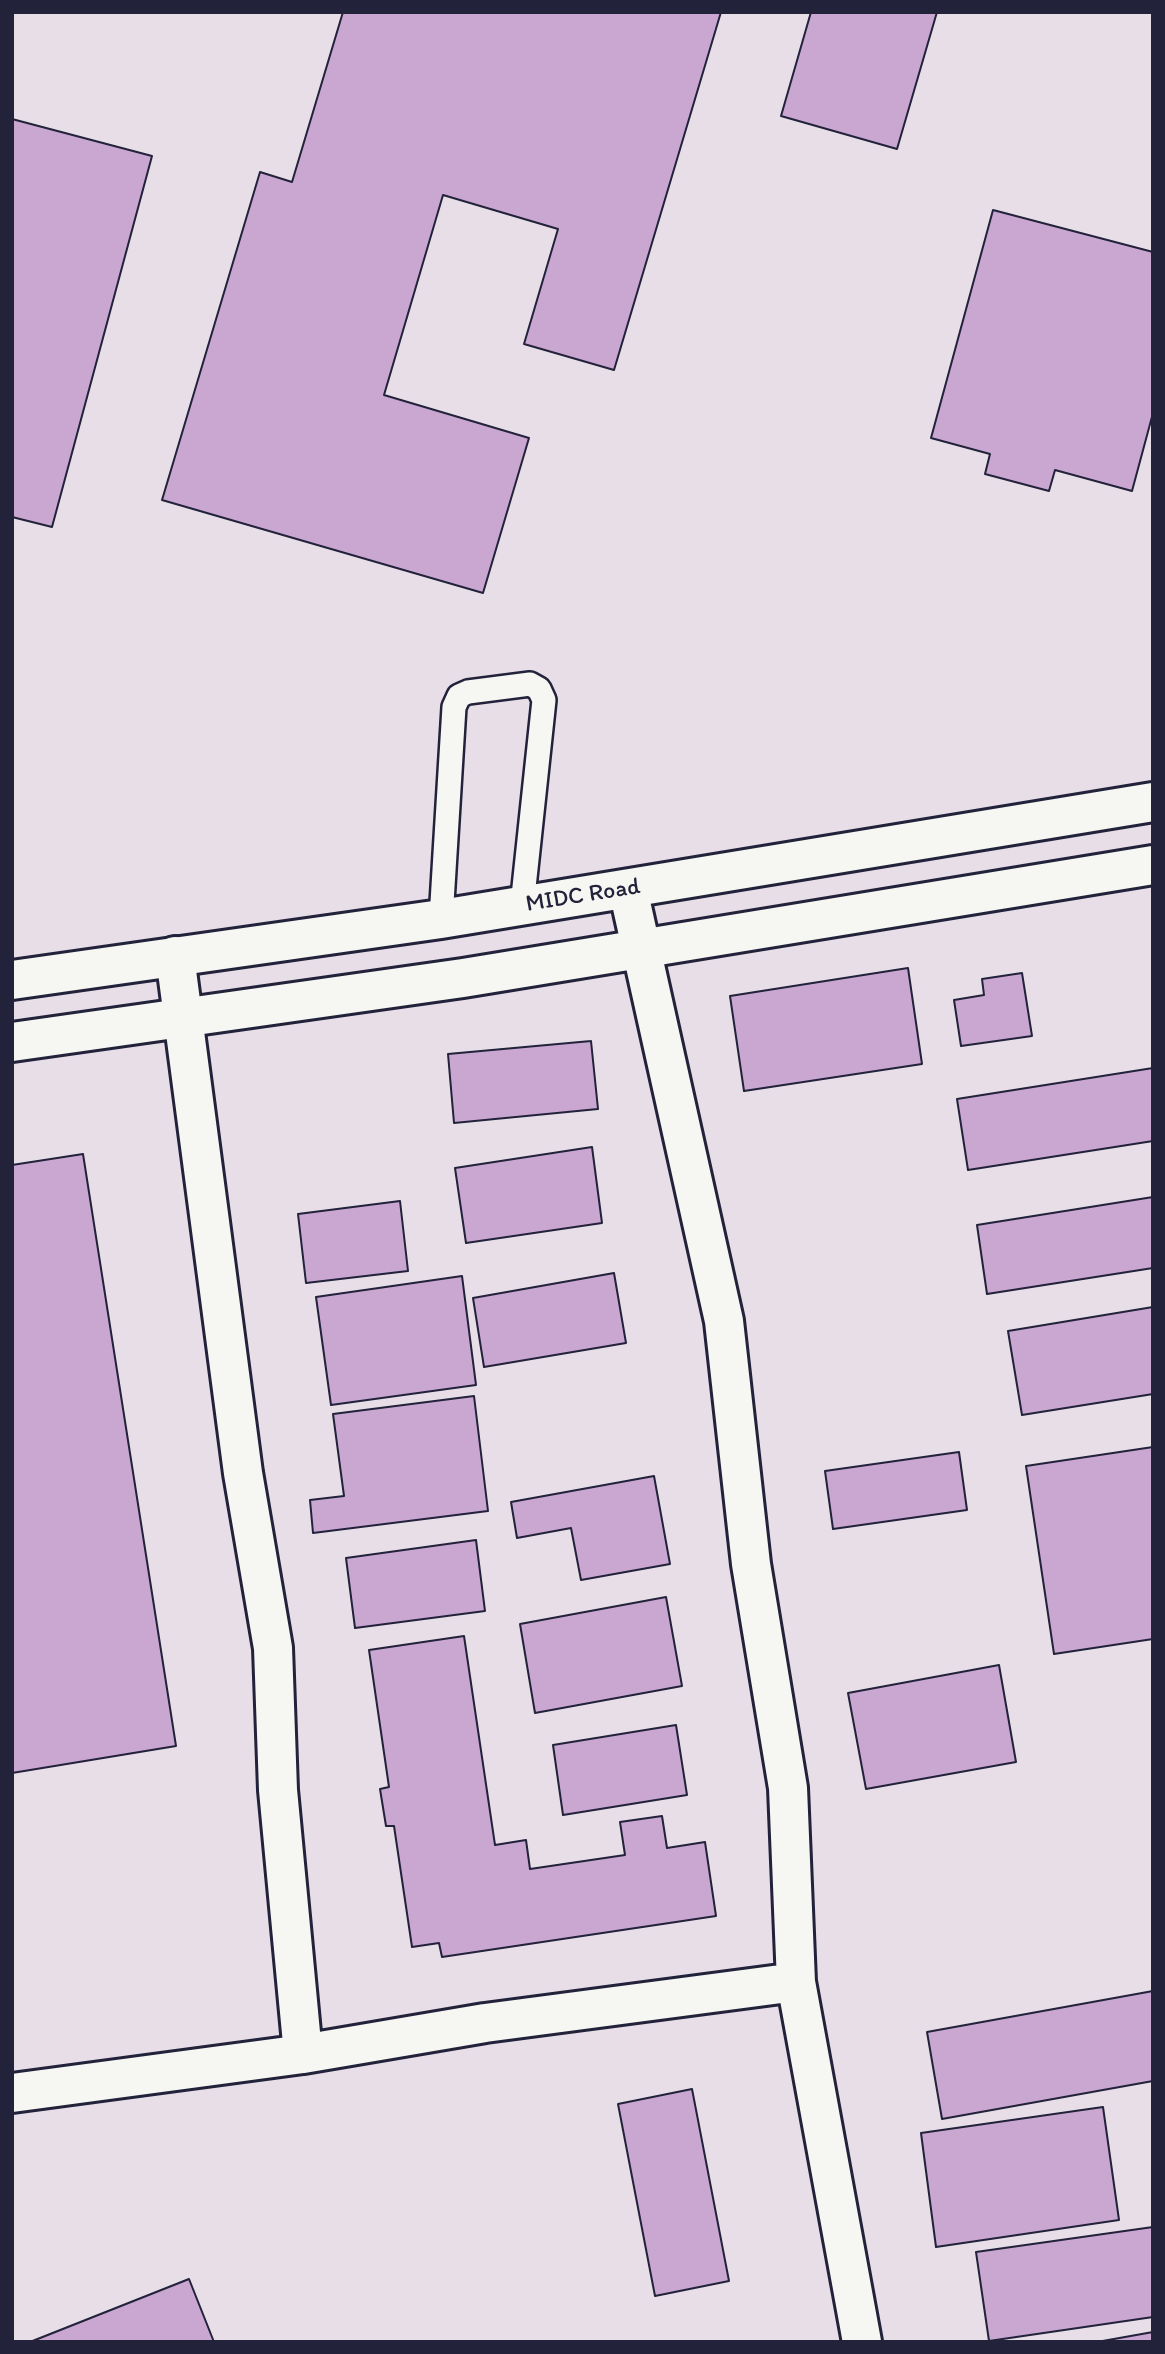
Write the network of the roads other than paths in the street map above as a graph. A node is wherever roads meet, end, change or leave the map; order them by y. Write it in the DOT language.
graph roads {
  1 [pos="1153,802"];
  2 [pos="1153,865"];
  3 [pos="628,889"];
  4 [pos="522,906"];
  5 [pos="441,919"];
  6 [pos="641,950"];
  7 [pos="175,956"];
  8 [pos="12,980"];
  9 [pos="184,1016"];
  10 [pos="12,1042"];
  11 [pos="796,1982"];
  12 [pos="303,2054"];
  13 [pos="12,2093"];
  14 [pos="862,2342"];
  1 -- 3 [label="street, MIDC Road"];
  2 -- 6 [label="street"];
  3 -- 4 [label="street, MIDC Road"];
  3 -- 6 [label="street"];
  4 -- 5 [label="street, MIDC Road"];
  4 -- 5 [label="lane"];
  5 -- 7 [label="street, MIDC Road"];
  6 -- 9 [label="street"];
  6 -- 11 [label="street"];
  7 -- 8 [label="street, MIDC Road"];
  7 -- 9 [label="street"];
  9 -- 10 [label="street"];
  9 -- 12 [label="street"];
  11 -- 12 [label="street"];
  11 -- 14 [label="street"];
  12 -- 13 [label="street"];
}
